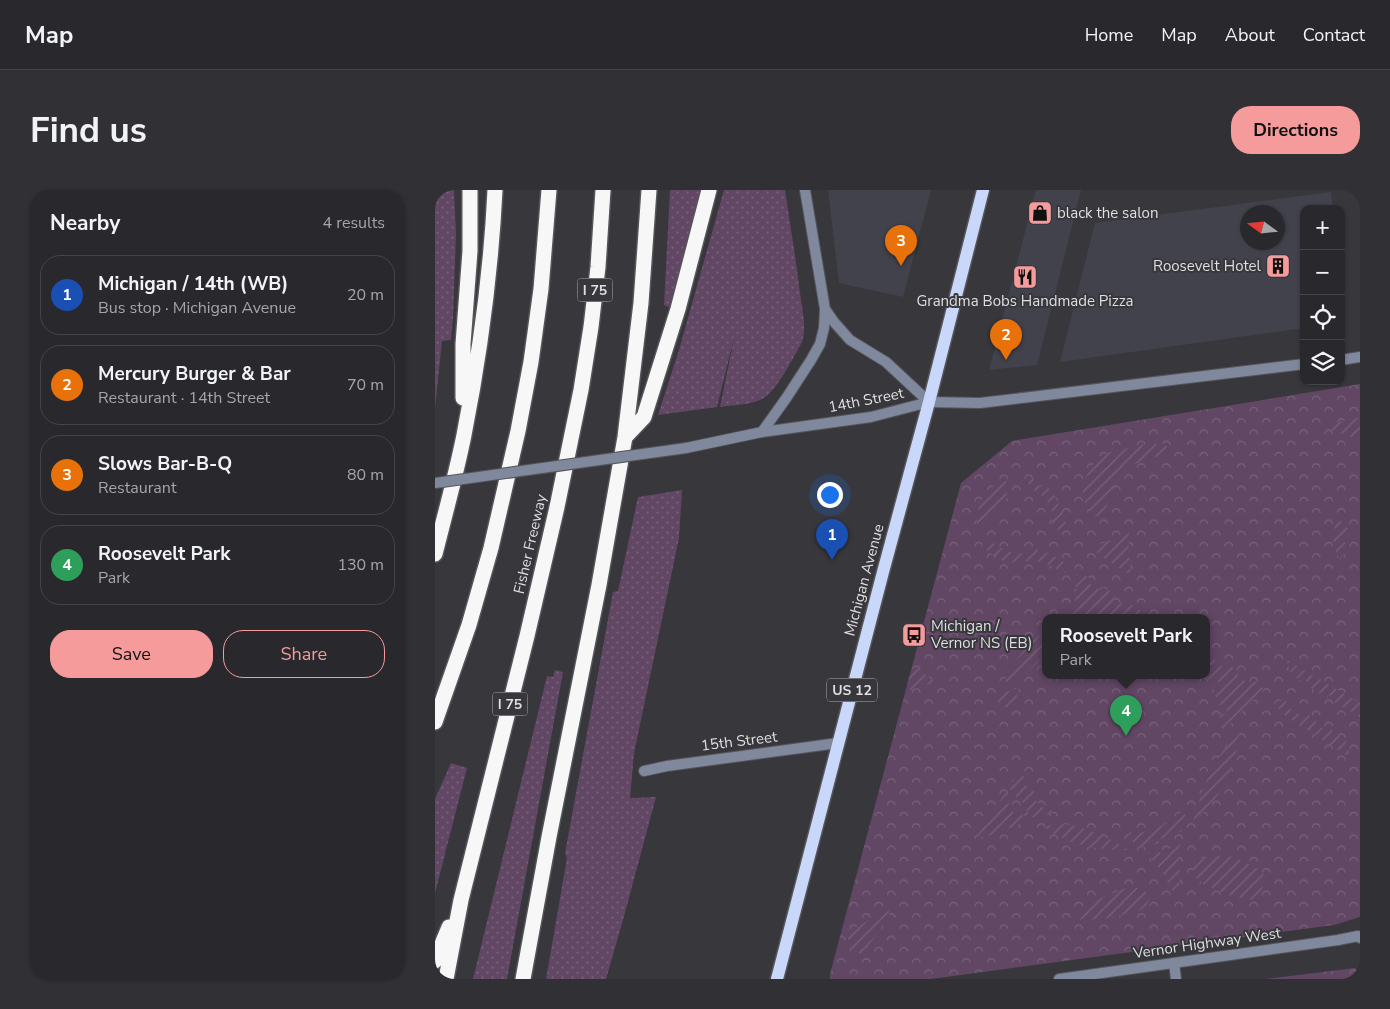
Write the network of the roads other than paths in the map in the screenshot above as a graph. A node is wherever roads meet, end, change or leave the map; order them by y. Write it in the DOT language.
graph roads {
  1 [pos="470,190"];
  2 [pos="495,190"];
  3 [pos="549,190"];
  4 [pos="603,190"];
  5 [pos="649,190"];
  6 [pos="709,190"];
  7 [pos="805,190"];
  8 [pos="983,190"];
  9 [pos="825,309"];
  10 [pos="1360,357"];
  11 [pos="1345,359"];
  12 [pos="1300,364"];
  13 [pos="929,402"];
  14 [pos="762,432"];
  15 [pos="463,437"];
  16 [pos="625,437"];
  17 [pos="435,483"];
  18 [pos="435,554"];
  19 [pos="435,722"];
  20 [pos="838,743"];
  21 [pos="644,771"];
  22 [pos="461,900"];
  23 [pos="1359,936"];
  24 [pos="435,961"];
  25 [pos="1174,963"];
  26 [pos="446,979"];
  27 [pos="523,979"];
  28 [pos="777,979"];
  29 [pos="1059,979"];
  30 [pos="1176,979"];
  1 -- 15 [label="highway"];
  2 -- 15 [label="highway"];
  3 -- 19 [label="highway"];
  4 -- 22 [label="highway, Fisher Freeway / I 75"];
  5 -- 16 [label="highway"];
  6 -- 16 [label="highway"];
  7 -- 9 [label="street"];
  8 -- 13 [label="main road, Michigan Avenue / US 12"];
  9 -- 13 [label="street"];
  9 -- 14 [label="street"];
  10 -- 11 [label="street"];
  12 -- 13 [label="street, 14th Street"];
  13 -- 14 [label="street, 14th Street"];
  13 -- 20 [label="main road, Michigan Avenue / US 12"];
  14 -- 17 [label="street, 14th Street, bridge"];
  15 -- 18 [label="highway"];
  16 -- 27 [label="highway"];
  20 -- 21 [label="street, 15th Street"];
  20 -- 28 [label="main road, Michigan Avenue / US 12"];
  22 -- 24 [label="highway"];
  22 -- 26 [label="highway, I 75"];
  23 -- 25 [label="street, Vernor Highway West"];
  25 -- 29 [label="street, Vernor Highway West"];
  25 -- 30 [label="street"];
}
